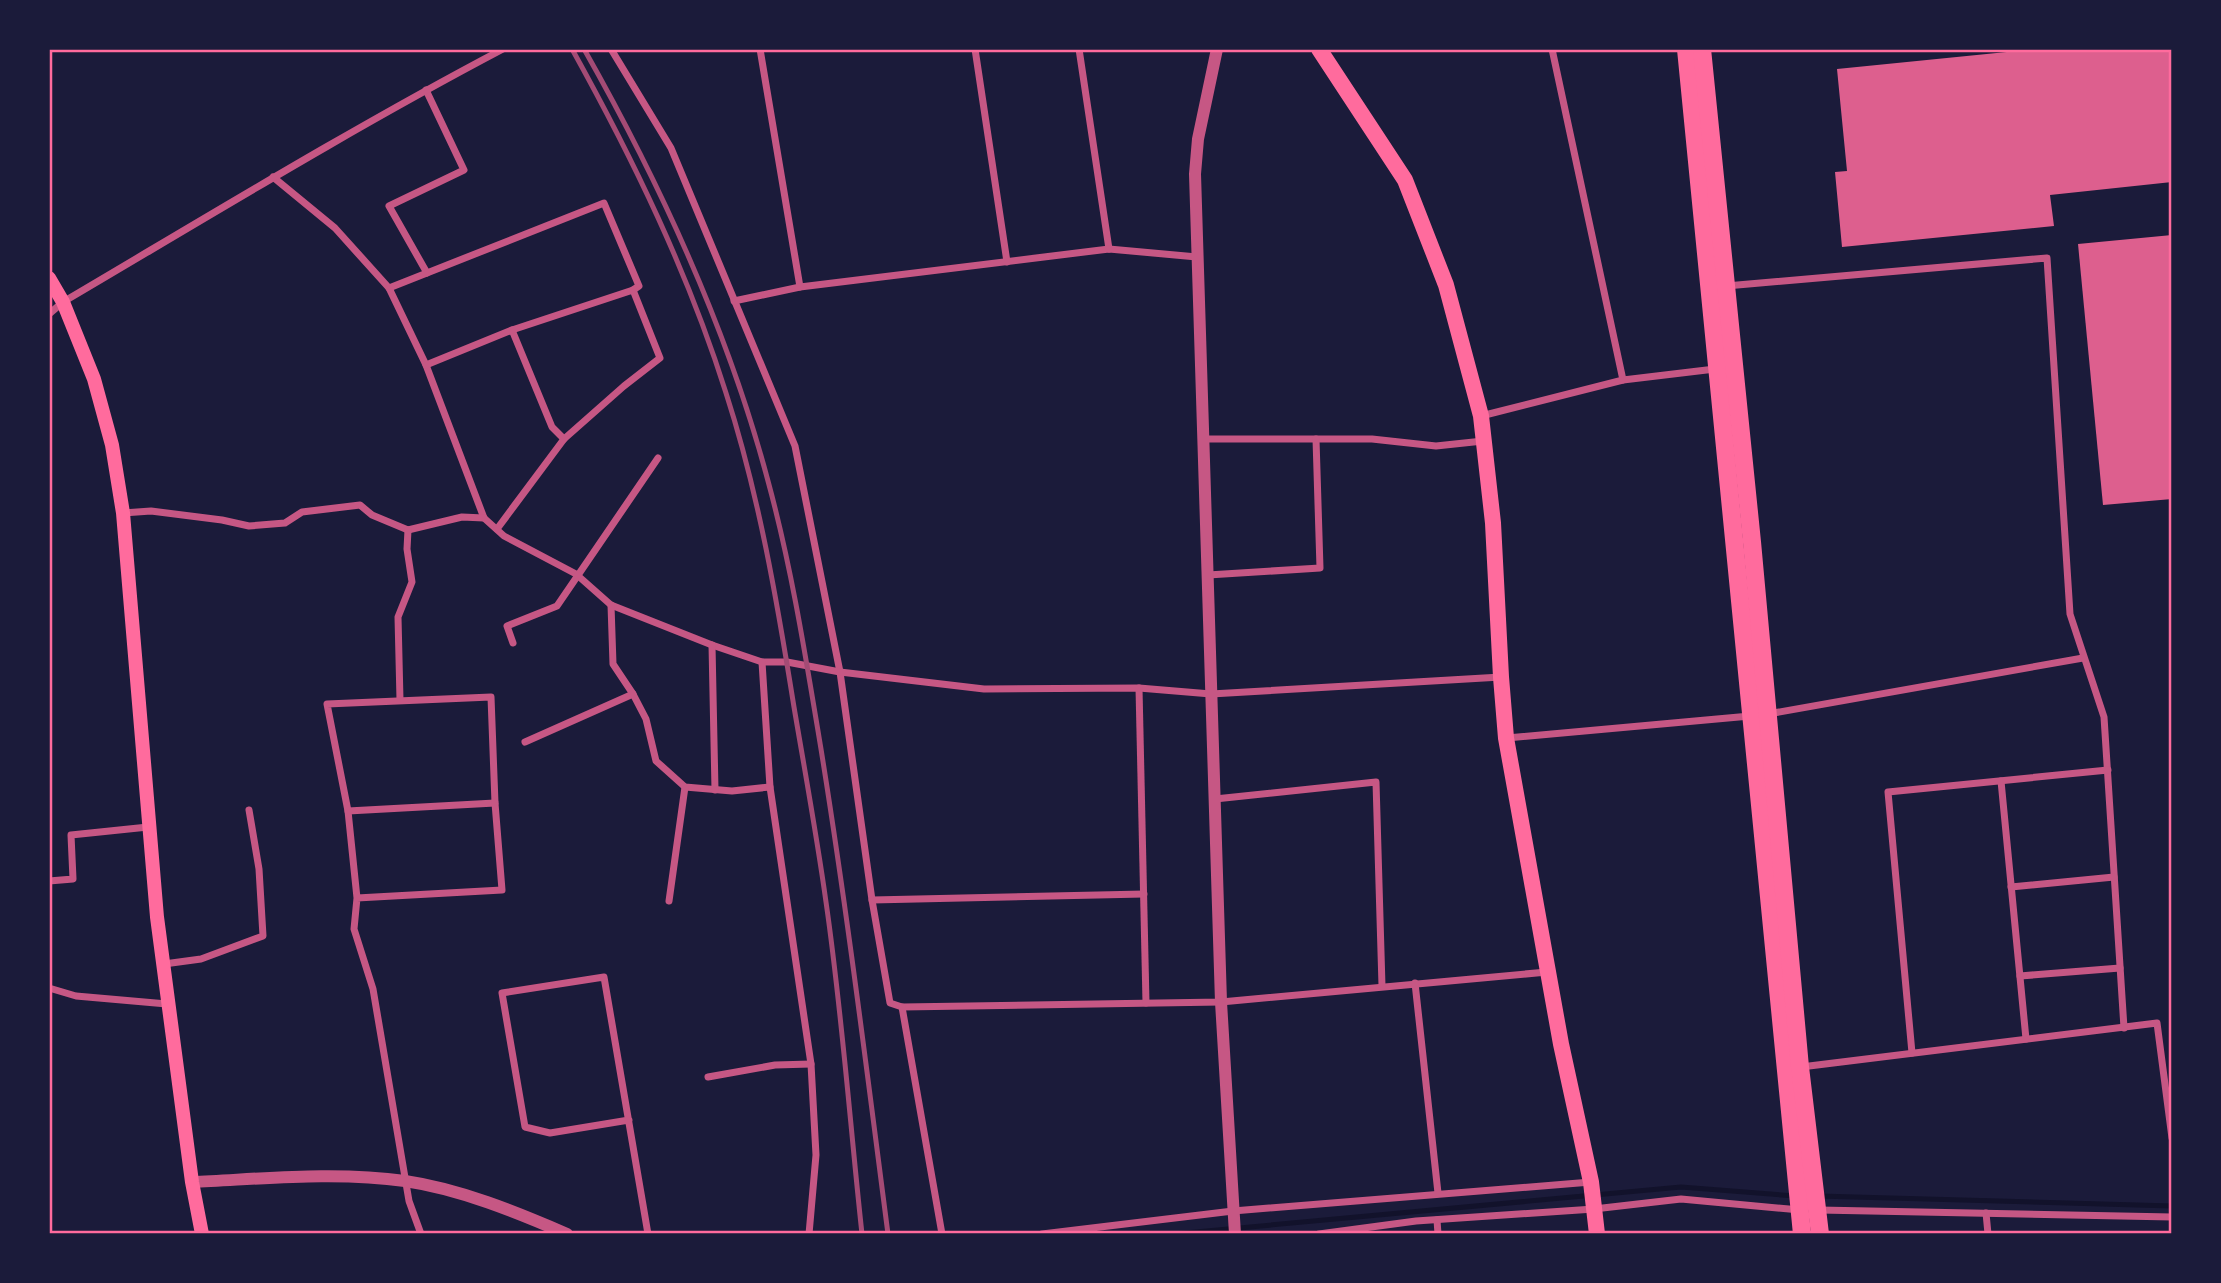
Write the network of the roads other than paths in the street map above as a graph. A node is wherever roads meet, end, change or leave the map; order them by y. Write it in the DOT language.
graph roads {
  1 [pos="503,49"];
  2 [pos="611,49"];
  3 [pos="760,49"];
  4 [pos="975,49"];
  5 [pos="1079,49"];
  6 [pos="1319,49"];
  7 [pos="1552,49"];
  8 [pos="1686,49"];
  9 [pos="1702,49"];
  10 [pos="1213,52"];
  11 [pos="426,90"];
  12 [pos="273,177"];
  13 [pos="1109,249"];
  14 [pos="1197,257"];
  15 [pos="1007,262"];
  16 [pos="427,273"];
  17 [pos="49,278"];
  18 [pos="1726,286"];
  19 [pos="800,287"];
  20 [pos="389,288"];
  21 [pos="633,290"];
  22 [pos="734,301"];
  23 [pos="63,302"];
  24 [pos="49,314"];
  25 [pos="512,330"];
  26 [pos="426,365"];
  27 [pos="1726,368"];
  28 [pos="1623,380"];
  29 [pos="1481,416"];
  30 [pos="564,439"];
  31 [pos="1204,439"];
  32 [pos="1316,439"];
  33 [pos="1486,441"];
  34 [pos="658,458"];
  35 [pos="122,513"];
  36 [pos="484,518"];
  37 [pos="497,529"];
  38 [pos="408,530"];
  39 [pos="576,574"];
  40 [pos="1208,575"];
  41 [pos="611,605"];
  42 [pos="513,643"];
  43 [pos="712,645"];
  44 [pos="2083,657"];
  45 [pos="762,662"];
  46 [pos="840,672"];
  47 [pos="1501,677"];
  48 [pos="1139,688"];
  49 [pos="633,694"];
  50 [pos="1211,694"];
  51 [pos="400,700"];
  52 [pos="1758,715"];
  53 [pos="1506,738"];
  54 [pos="525,742"];
  55 [pos="2108,770"];
  56 [pos="2001,781"];
  57 [pos="685,787"];
  58 [pos="770,787"];
  59 [pos="715,789"];
  60 [pos="1215,799"];
  61 [pos="495,803"];
  62 [pos="249,810"];
  63 [pos="348,811"];
  64 [pos="148,827"];
  65 [pos="2114,877"];
  66 [pos="49,881"];
  67 [pos="2011,887"];
  68 [pos="1144,894"];
  69 [pos="357,898"];
  70 [pos="872,900"];
  71 [pos="669,901"];
  72 [pos="163,964"];
  73 [pos="2120,968"];
  74 [pos="1548,972"];
  75 [pos="2020,976"];
  76 [pos="1416,984"];
  77 [pos="1382,986"];
  78 [pos="49,988"];
  79 [pos="1221,1002"];
  80 [pos="1146,1003"];
  81 [pos="167,1004"];
  82 [pos="902,1007"];
  83 [pos="2124,1028"];
  84 [pos="2026,1040"];
  85 [pos="1912,1053"];
  86 [pos="811,1064"];
  87 [pos="1800,1067"];
  88 [pos="708,1077"];
  89 [pos="629,1120"];
  90 [pos="2172,1138"];
  91 [pos="406,1181"];
  92 [pos="192,1182"];
  93 [pos="1591,1182"];
  94 [pos="1438,1193"];
  95 [pos="1594,1209"];
  96 [pos="1809,1210"];
  97 [pos="1233,1212"];
  98 [pos="1986,1213"];
  99 [pos="2172,1217"];
  100 [pos="1437,1220"];
  101 [pos="202,1234"];
  102 [pos="421,1234"];
  103 [pos="567,1234"];
  104 [pos="648,1234"];
  105 [pos="809,1234"];
  106 [pos="942,1234"];
  107 [pos="1042,1234"];
  108 [pos="1235,1234"];
  109 [pos="1319,1234"];
  110 [pos="1438,1234"];
  111 [pos="1597,1234"];
  112 [pos="1802,1234"];
  113 [pos="1820,1234"];
  114 [pos="1988,1234"];
  1 -- 11 [label="street"];
  2 -- 22 [label="street"];
  3 -- 19 [label="street"];
  4 -- 15 [label="street"];
  5 -- 13 [label="street"];
  6 -- 29 [label="main road"];
  7 -- 28 [label="street"];
  8 -- 27 [label="highway"];
  9 -- 18 [label="highway"];
  10 -- 14 [label="street"];
  11 -- 12 [label="street"];
  11 -- 16 [label="street"];
  12 -- 20 [label="street"];
  12 -- 23 [label="street"];
  13 -- 14 [label="street"];
  13 -- 15 [label="street"];
  14 -- 31 [label="street"];
  15 -- 19 [label="street"];
  16 -- 20 [label="street"];
  16 -- 21 [label="street"];
  17 -- 23 [label="main road"];
  18 -- 27 [label="highway"];
  18 -- 44 [label="street"];
  19 -- 22 [label="street"];
  20 -- 26 [label="street"];
  21 -- 25 [label="street"];
  21 -- 30 [label="street"];
  22 -- 46 [label="street"];
  23 -- 24 [label="street"];
  23 -- 35 [label="main road"];
  25 -- 26 [label="street"];
  25 -- 30 [label="street"];
  26 -- 36 [label="street"];
  27 -- 28 [label="street"];
  27 -- 52 [label="highway"];
  28 -- 29 [label="street"];
  29 -- 33 [label="main road"];
  30 -- 37 [label="street"];
  31 -- 32 [label="street"];
  31 -- 40 [label="street"];
  32 -- 33 [label="street"];
  32 -- 40 [label="street"];
  33 -- 47 [label="main road"];
  34 -- 39 [label="street"];
  35 -- 38 [label="street"];
  35 -- 64 [label="main road"];
  36 -- 37 [label="street"];
  36 -- 38 [label="street"];
  37 -- 39 [label="street"];
  38 -- 51 [label="street"];
  39 -- 41 [label="street"];
  39 -- 42 [label="street"];
  40 -- 50 [label="street"];
  41 -- 43 [label="street"];
  41 -- 49 [label="street"];
  43 -- 45 [label="street"];
  43 -- 59 [label="street"];
  44 -- 52 [label="street"];
  44 -- 55 [label="street"];
  45 -- 46 [label="street"];
  45 -- 58 [label="street"];
  46 -- 48 [label="street"];
  46 -- 70 [label="street"];
  47 -- 50 [label="street"];
  47 -- 53 [label="main road"];
  48 -- 50 [label="street"];
  48 -- 68 [label="street"];
  49 -- 54 [label="street"];
  49 -- 57 [label="street"];
  50 -- 60 [label="street"];
  51 -- 61 [label="street"];
  51 -- 63 [label="street"];
  52 -- 53 [label="street"];
  52 -- 87 [label="highway"];
  52 -- 96 [label="highway"];
  53 -- 74 [label="main road"];
  55 -- 56 [label="street"];
  55 -- 65 [label="street"];
  56 -- 67 [label="street"];
  56 -- 85 [label="street"];
  57 -- 59 [label="street"];
  57 -- 71 [label="street"];
  58 -- 59 [label="street"];
  58 -- 86 [label="street"];
  60 -- 77 [label="street"];
  60 -- 79 [label="street"];
  61 -- 63 [label="street"];
  61 -- 69 [label="street"];
  62 -- 72 [label="street"];
  63 -- 69 [label="street"];
  64 -- 66 [label="street"];
  64 -- 72 [label="main road"];
  65 -- 67 [label="street"];
  65 -- 73 [label="street"];
  67 -- 75 [label="street"];
  68 -- 70 [label="street"];
  68 -- 80 [label="street"];
  69 -- 91 [label="street"];
  70 -- 82 [label="street"];
  72 -- 81 [label="main road"];
  73 -- 75 [label="street"];
  73 -- 83 [label="street"];
  74 -- 76 [label="street"];
  74 -- 93 [label="main road"];
  75 -- 84 [label="street"];
  76 -- 77 [label="street"];
  76 -- 94 [label="street"];
  77 -- 79 [label="street"];
  78 -- 81 [label="street"];
  79 -- 80 [label="street"];
  79 -- 97 [label="street"];
  80 -- 82 [label="street"];
  81 -- 92 [label="main road"];
  82 -- 106 [label="street"];
  83 -- 84 [label="street"];
  83 -- 90 [label="street"];
  84 -- 85 [label="street"];
  85 -- 87 [label="street"];
  86 -- 88 [label="street"];
  86 -- 105 [label="street"];
  87 -- 96 [label="highway"];
  89 -- 89 [label="street"];
  89 -- 104 [label="street"];
  91 -- 92 [label="street"];
  91 -- 102 [label="street"];
  91 -- 103 [label="street"];
  92 -- 101 [label="main road"];
  93 -- 94 [label="street"];
  93 -- 95 [label="main road"];
  94 -- 97 [label="street"];
  95 -- 96 [label="street"];
  95 -- 100 [label="street"];
  95 -- 111 [label="main road"];
  96 -- 98 [label="street"];
  96 -- 112 [label="highway"];
  96 -- 113 [label="highway"];
  97 -- 107 [label="street"];
  97 -- 108 [label="street"];
  98 -- 99 [label="street"];
  98 -- 114 [label="street"];
  100 -- 109 [label="street"];
  100 -- 110 [label="street"];
}
